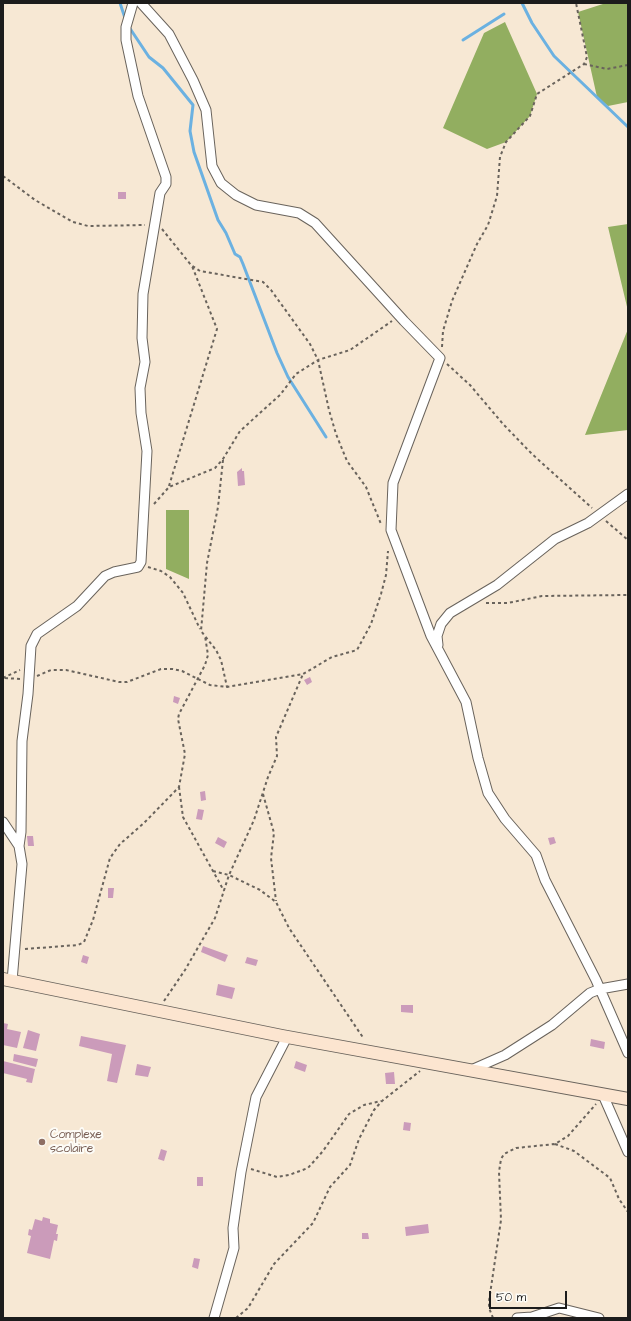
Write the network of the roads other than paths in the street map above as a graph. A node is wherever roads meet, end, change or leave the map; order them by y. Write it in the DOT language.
graph roads {
  1 [pos="133,3"];
  2 [pos="141,3"];
  3 [pos="628,494"];
  4 [pos="439,651"];
  5 [pos="3,822"];
  6 [pos="19,846"];
  7 [pos="7,980"];
  8 [pos="628,984"];
  9 [pos="600,989"];
  10 [pos="287,1037"];
  11 [pos="628,1053"];
  12 [pos="471,1070"];
  13 [pos="603,1095"];
  14 [pos="628,1099"];
  15 [pos="628,1152"];
  16 [pos="214,1318"];
  17 [pos="517,1318"];
  18 [pos="599,1318"];
  1 -- 6 [label="street"];
  2 -- 4 [label="street"];
  3 -- 4 [label="street"];
  4 -- 9 [label="street"];
  5 -- 6 [label="street"];
  6 -- 7 [label="street"];
  7 -- 10 [label="street"];
  8 -- 9 [label="street"];
  9 -- 11 [label="street"];
  9 -- 12 [label="street"];
  10 -- 12 [label="street"];
  10 -- 16 [label="street"];
  12 -- 13 [label="street"];
  13 -- 14 [label="street"];
  13 -- 15 [label="street"];
  17 -- 18 [label="street"];
}
